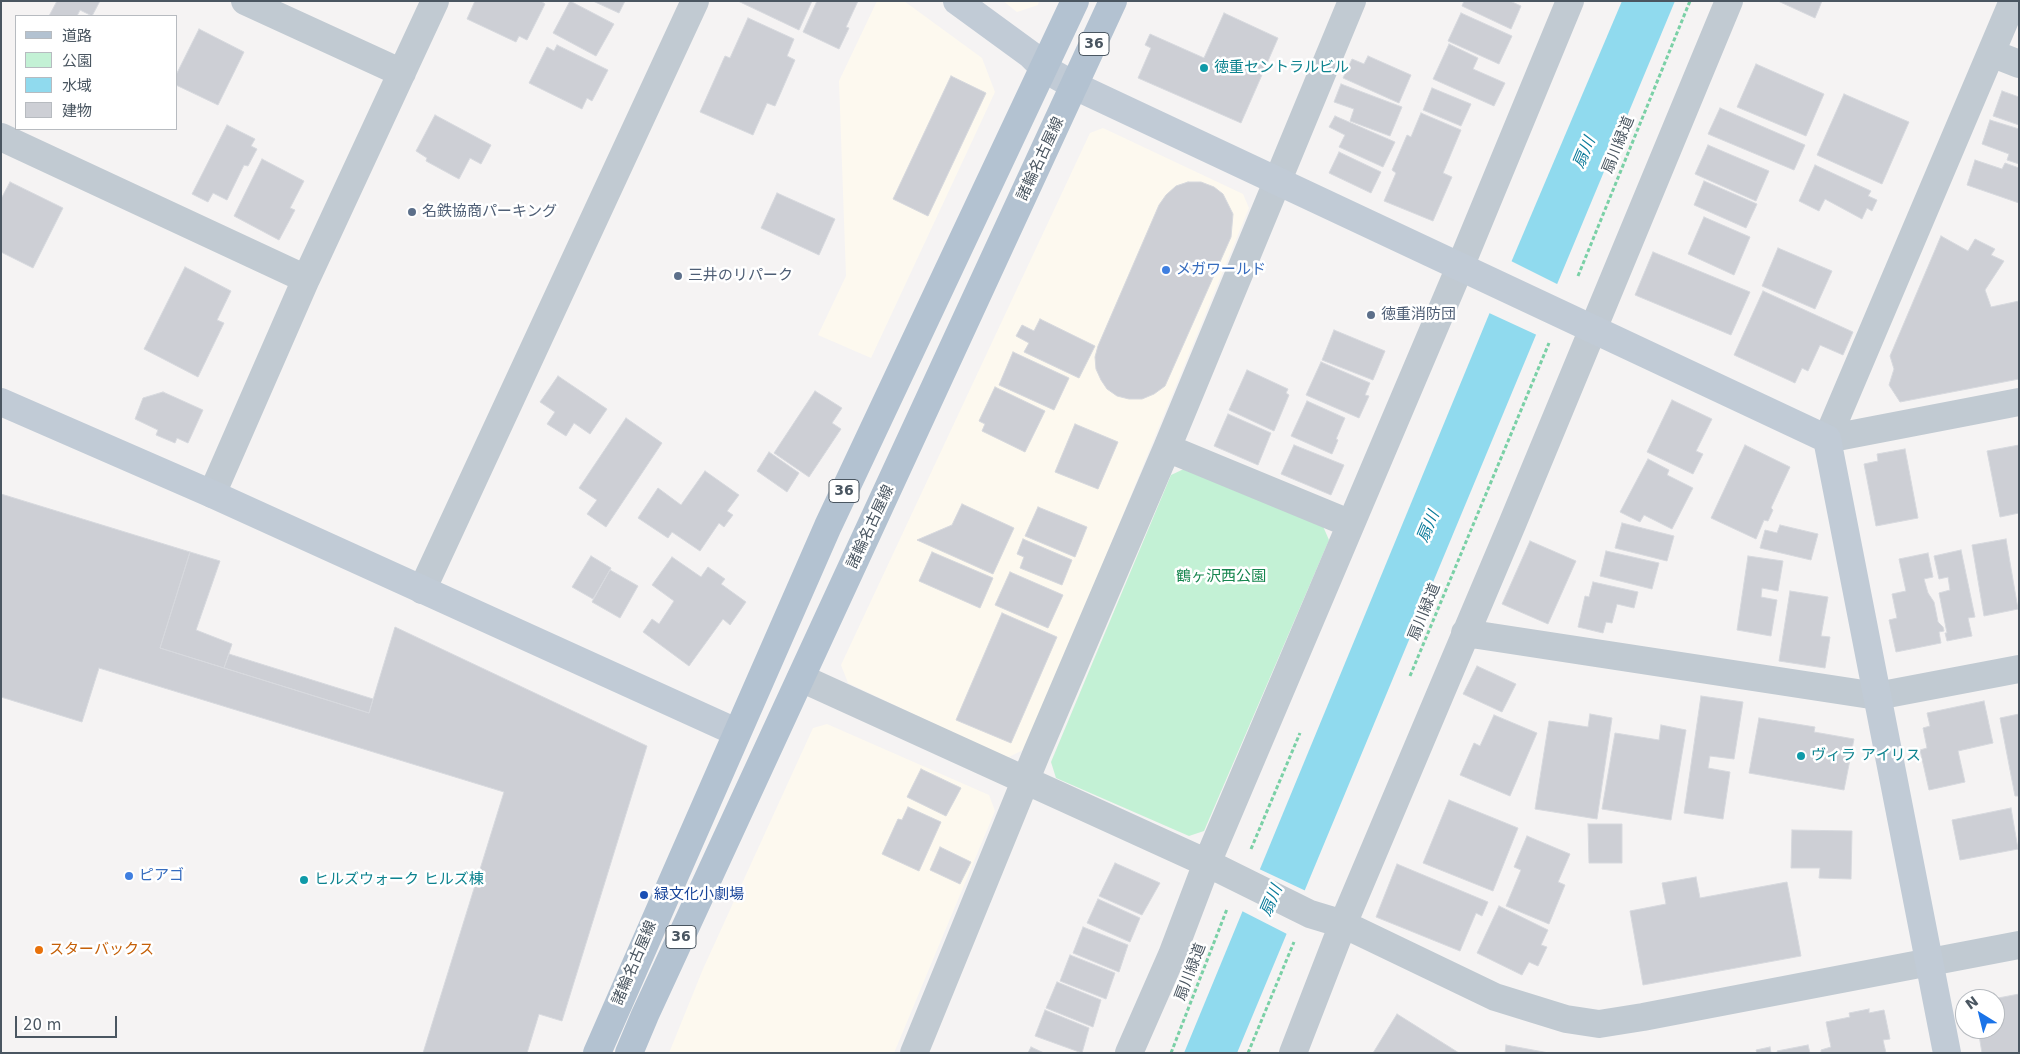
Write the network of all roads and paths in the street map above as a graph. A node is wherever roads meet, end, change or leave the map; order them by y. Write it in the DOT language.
graph roads {
  1 [pos="245,1"];
  2 [pos="435,1"];
  3 [pos="695,1"];
  4 [pos="957,1"];
  5 [pos="1075,1"];
  6 [pos="1113,1"];
  7 [pos="1352,1"];
  8 [pos="1570,1"];
  9 [pos="1690,1"];
  10 [pos="1729,1"];
  11 [pos="2013,1"];
  12 [pos="1991,53"];
  13 [pos="2019,64"];
  14 [pos="1045,69"];
  15 [pos="402,73"];
  16 [pos="1075,86"];
  17 [pos="1,137"];
  18 [pos="1276,181"];
  19 [pos="1460,267"];
  20 [pos="306,279"];
  21 [pos="1575,283"];
  22 [pos="1554,323"];
  23 [pos="1593,329"];
  24 [pos="1,402"];
  25 [pos="2019,402"];
  26 [pos="1827,439"];
  27 [pos="1167,448"];
  28 [pos="212,494"];
  29 [pos="1351,524"];
  30 [pos="422,590"];
  31 [pos="1465,633"];
  32 [pos="2019,669"];
  33 [pos="801,678"];
  34 [pos="1408,681"];
  35 [pos="1878,696"];
  36 [pos="736,732"];
  37 [pos="1025,781"];
  38 [pos="1207,863"];
  39 [pos="1229,905"];
  40 [pos="1342,924"];
  41 [pos="1296,938"];
  42 [pos="2019,945"];
  43 [pos="1931,963"];
  44 [pos="597,1053"];
  45 [pos="629,1053"];
  46 [pos="914,1053"];
  47 [pos="1130,1053"];
  48 [pos="1171,1053"];
  49 [pos="1248,1053"];
  50 [pos="1293,1053"];
  51 [pos="1947,1053"];
  1 -- 15 [label="street"];
  2 -- 15 [label="street"];
  3 -- 30 [label="street"];
  4 -- 14 [label="street"];
  5 -- 14 [label="main road, 諸輪名古屋線 / 36"];
  6 -- 16 [label="main road, 諸輪名古屋線 / 36"];
  7 -- 18 [label="street"];
  8 -- 19 [label="street"];
  9 -- 21 [label="path, 扇川緑道"];
  10 -- 23 [label="street"];
  11 -- 12 [label="street"];
  12 -- 13 [label="street"];
  12 -- 26 [label="street"];
  14 -- 16 [label="street"];
  14 -- 36 [label="main road, 諸輪名古屋線 / 36"];
  15 -- 20 [label="street"];
  16 -- 18 [label="street"];
  16 -- 33 [label="main road, 諸輪名古屋線 / 36"];
  17 -- 20 [label="street"];
  18 -- 19 [label="street"];
  18 -- 27 [label="street"];
  19 -- 22 [label="street"];
  19 -- 29 [label="street"];
  20 -- 28 [label="street"];
  22 -- 23 [label="street"];
  22 -- 34 [label="path, 扇川緑道"];
  23 -- 26 [label="street"];
  23 -- 31 [label="street"];
  24 -- 28 [label="street"];
  25 -- 26 [label="street"];
  26 -- 35 [label="street"];
  27 -- 29 [label="street"];
  27 -- 37 [label="street"];
  28 -- 30 [label="street"];
  29 -- 38 [label="street"];
  30 -- 36 [label="street"];
  31 -- 35 [label="street"];
  31 -- 40 [label="street"];
  32 -- 35 [label="street"];
  33 -- 37 [label="street"];
  33 -- 45 [label="main road, 諸輪名古屋線 / 36"];
  35 -- 43 [label="street"];
  36 -- 44 [label="main road, 諸輪名古屋線 / 36"];
  37 -- 38 [label="street"];
  37 -- 46 [label="street"];
  38 -- 40 [label="street"];
  38 -- 47 [label="street"];
  39 -- 48 [label="path, 扇川緑道"];
  40 -- 43 [label="street"];
  40 -- 50 [label="street"];
  41 -- 49 [label="path"];
  42 -- 43 [label="street"];
  43 -- 51 [label="street"];
}
